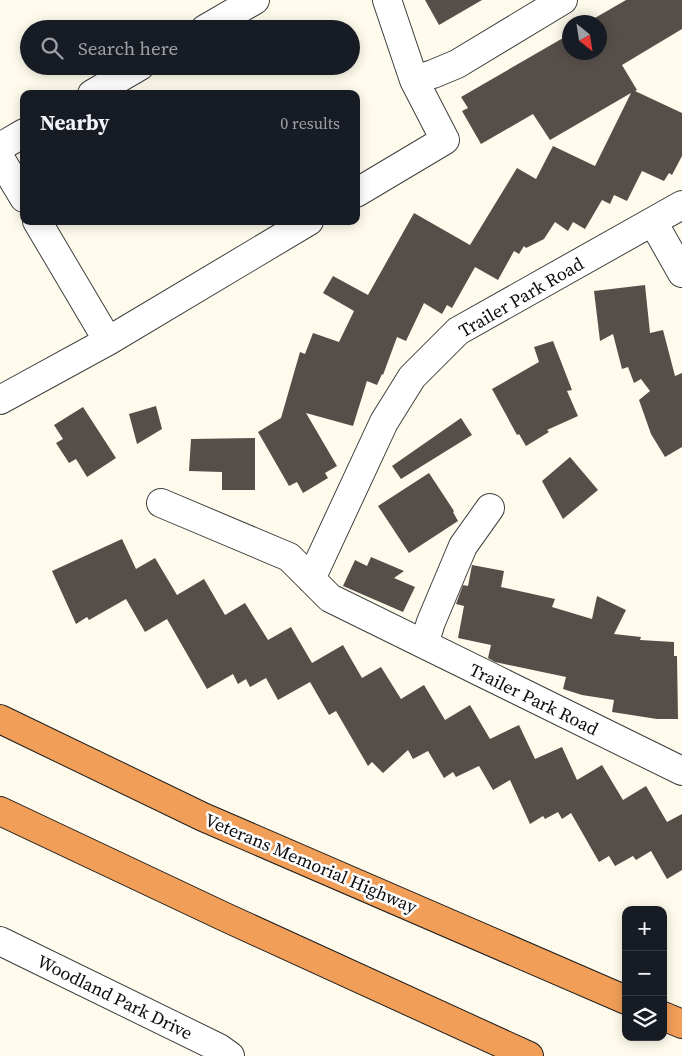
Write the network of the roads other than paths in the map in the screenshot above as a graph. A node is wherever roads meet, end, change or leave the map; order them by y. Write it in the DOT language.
graph roads {
  1 [pos="255,0"];
  2 [pos="387,0"];
  3 [pos="563,0"];
  4 [pos="221,20"];
  5 [pos="125,75"];
  6 [pos="414,80"];
  7 [pos="99,90"];
  8 [pos="20,135"];
  9 [pos="0,146"];
  10 [pos="0,158"];
  11 [pos="20,191"];
  12 [pos="360,191"];
  13 [pos="682,205"];
  14 [pos="653,222"];
  15 [pos="39,225"];
  16 [pos="302,225"];
  17 [pos="682,273"];
  18 [pos="108,341"];
  19 [pos="0,400"];
  20 [pos="162,503"];
  21 [pos="490,508"];
  22 [pos="311,579"];
  23 [pos="424,644"];
  24 [pos="0,719"];
  25 [pos="682,771"];
  26 [pos="0,810"];
  27 [pos="0,940"];
  28 [pos="622,998"];
  29 [pos="667,1018"];
  30 [pos="682,1024"];
  31 [pos="230,1056"];
  32 [pos="529,1056"];
  1 -- 4 [label="street"];
  2 -- 6 [label="street"];
  3 -- 6 [label="street"];
  5 -- 7 [label="street"];
  6 -- 12 [label="street"];
  8 -- 9 [label="street"];
  10 -- 11 [label="street"];
  13 -- 14 [label="street, Trailer Park Road"];
  14 -- 17 [label="street"];
  14 -- 22 [label="street, Trailer Park Road"];
  15 -- 18 [label="street"];
  16 -- 18 [label="street"];
  18 -- 19 [label="street"];
  20 -- 22 [label="street, Trailer Park Road"];
  21 -- 23 [label="street"];
  22 -- 23 [label="street, Trailer Park Road"];
  23 -- 25 [label="street, Trailer Park Road"];
  24 -- 28 [label="highway, Veterans Memorial Highway"];
  26 -- 32 [label="highway"];
  27 -- 31 [label="street, Woodland Park Drive"];
  29 -- 30 [label="highway"];
}
